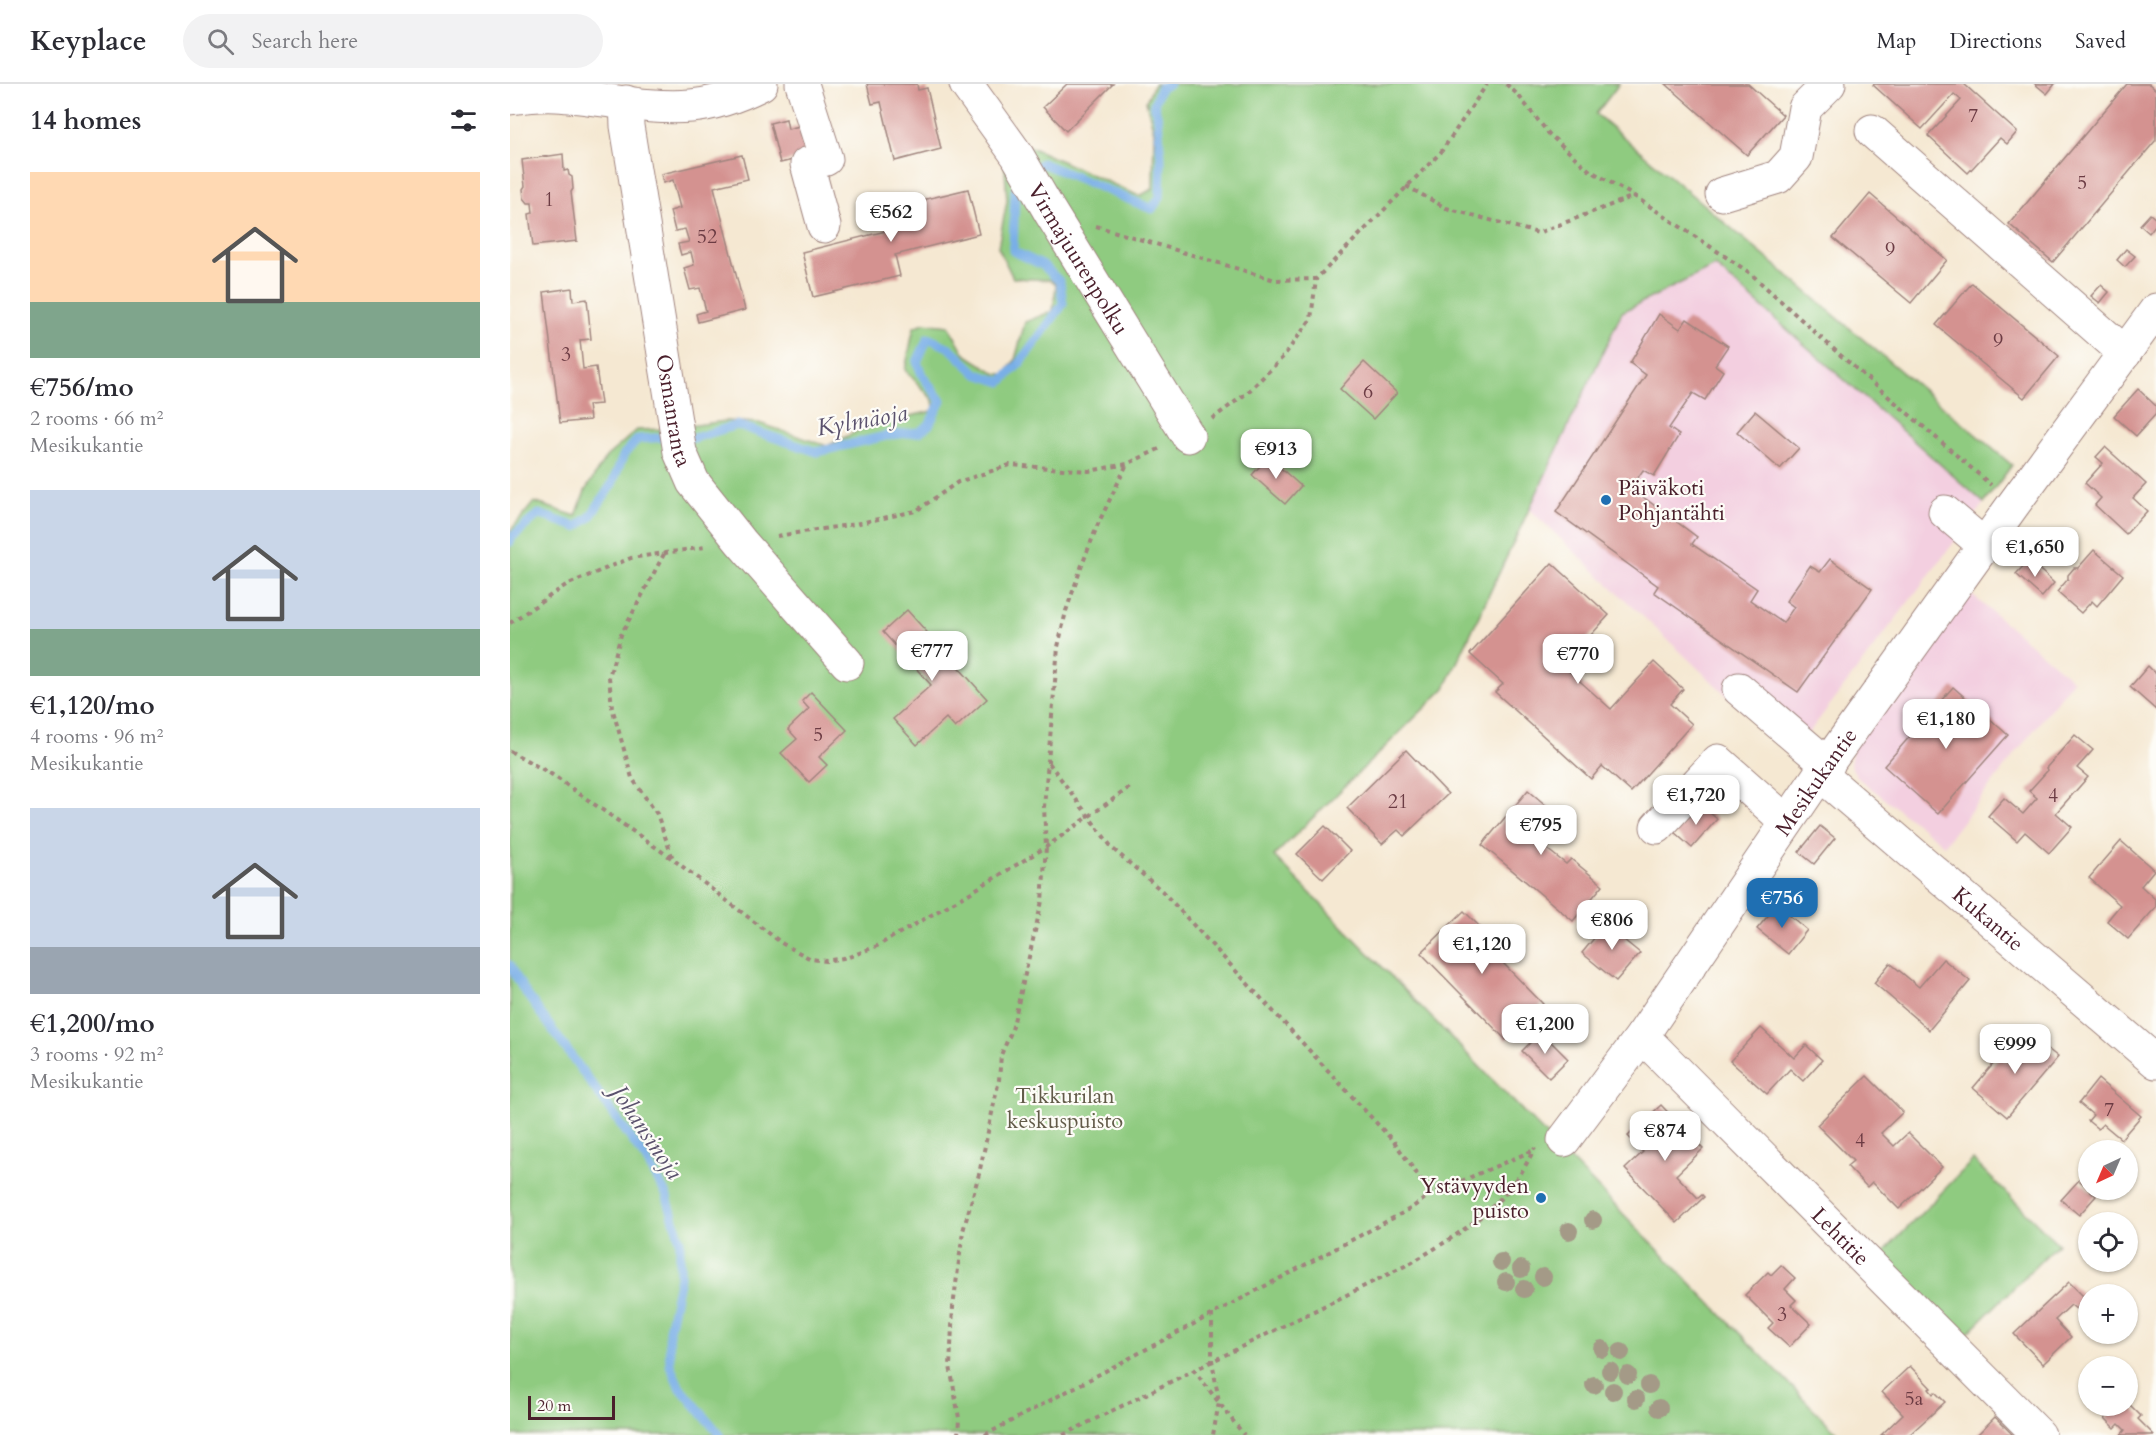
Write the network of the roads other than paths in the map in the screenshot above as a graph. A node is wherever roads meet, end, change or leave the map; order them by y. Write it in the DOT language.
graph roads {
  1 [pos="761,84"];
  2 [pos="802,84"];
  3 [pos="966,84"];
  4 [pos="1829,84"];
  5 [pos="510,98"];
  6 [pos="626,102"];
  7 [pos="1872,131"];
  8 [pos="1722,194"];
  9 [pos="824,226"];
  10 [pos="2145,334"];
  11 [pos="1188,436"];
  12 [pos="1945,512"];
  13 [pos="1984,544"];
  14 [pos="847,663"];
  15 [pos="1739,689"];
  16 [pos="1824,769"];
  17 [pos="1787,822"];
  18 [pos="1658,827"];
  19 [pos="1642,1036"];
  20 [pos="2156,1062"];
  21 [pos="1546,1144"];
  22 [pos="2040,1435"];
  1 -- 6 [label="street"];
  2 -- 9 [label="street"];
  3 -- 11 [label="street, Virmajuurenpolku"];
  4 -- 8 [label="street"];
  5 -- 6 [label="street"];
  6 -- 14 [label="street, Osmanranta"];
  7 -- 10 [label="street"];
  10 -- 13 [label="street, Mesikukantie"];
  12 -- 13 [label="street"];
  13 -- 16 [label="street, Mesikukantie"];
  15 -- 16 [label="street, Kukantie"];
  16 -- 17 [label="street, Mesikukantie"];
  16 -- 20 [label="street, Kukantie"];
  17 -- 18 [label="street"];
  17 -- 19 [label="street, Mesikukantie"];
  19 -- 21 [label="street, Mesikukantie"];
  19 -- 22 [label="street, Lehtitie"];
}
